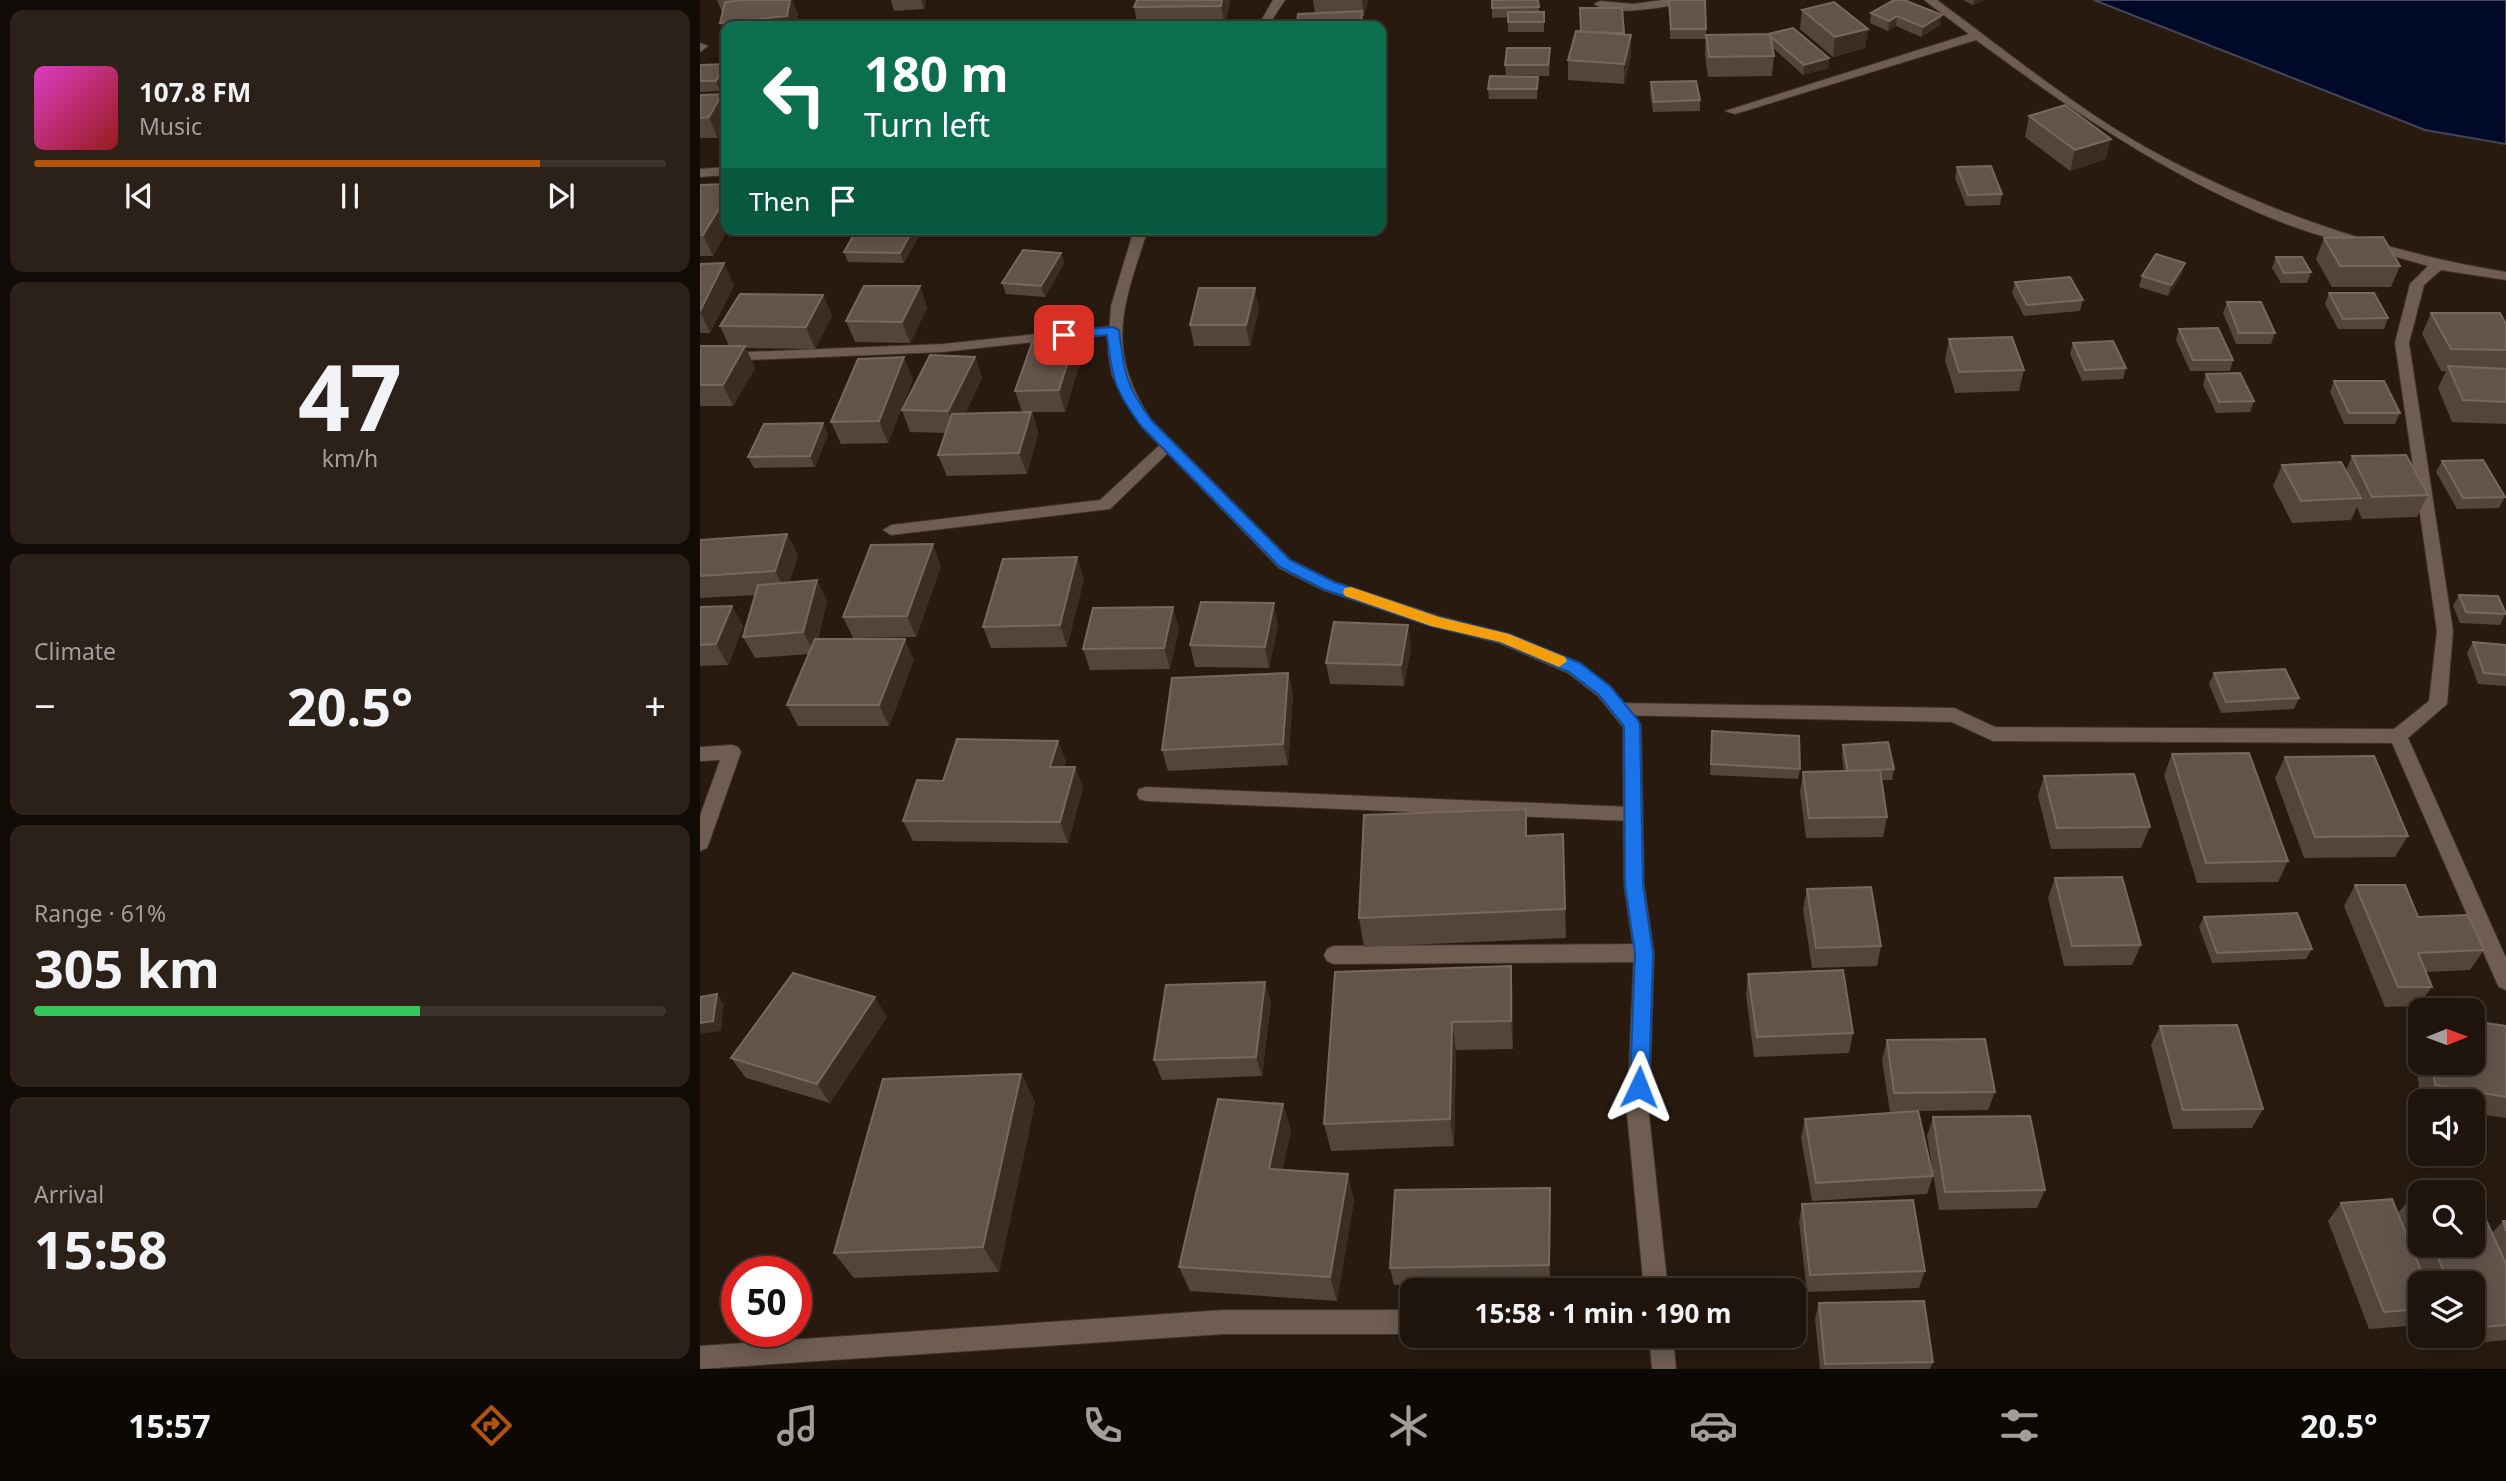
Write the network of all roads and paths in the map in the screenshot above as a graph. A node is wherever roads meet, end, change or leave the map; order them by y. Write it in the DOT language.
graph roads {
  1 [pos="1279,0"];
  2 [pos="1689,0"];
  3 [pos="1930,0"];
  4 [pos="1600,4"];
  5 [pos="1267,21"];
  6 [pos="1979,35"];
  7 [pos="1731,111"];
  8 [pos="721,171"];
  9 [pos="700,173"];
  10 [pos="1138,235"];
  11 [pos="2438,265"];
  12 [pos="2506,276"];
  13 [pos="1113,330"];
  14 [pos="700,358"];
  15 [pos="1168,445"];
  16 [pos="891,530"];
  17 [pos="1620,710"];
  18 [pos="2398,736"];
  19 [pos="700,754"];
  20 [pos="1146,794"];
  21 [pos="1632,814"];
  22 [pos="700,843"];
  23 [pos="1644,953"];
  24 [pos="1334,956"];
  25 [pos="2506,981"];
  26 [pos="1655,1278"];
  27 [pos="1400,1322"];
  28 [pos="1662,1348"];
  29 [pos="700,1358"];
  30 [pos="1664,1369"];
  1 -- 5 [label="street"];
  2 -- 4 [label="street"];
  3 -- 6 [label="street"];
  6 -- 7 [label="street"];
  6 -- 11 [label="street"];
  8 -- 9 [label="street"];
  10 -- 13 [label="street"];
  11 -- 12 [label="street"];
  11 -- 18 [label="street"];
  13 -- 14 [label="street"];
  13 -- 15 [label="street"];
  15 -- 16 [label="street"];
  15 -- 17 [label="street"];
  17 -- 18 [label="street"];
  17 -- 21 [label="street"];
  18 -- 25 [label="street"];
  19 -- 22 [label="street"];
  20 -- 21 [label="street"];
  21 -- 23 [label="street"];
  23 -- 24 [label="street"];
  23 -- 26 [label="street"];
  27 -- 29 [label="street"];
  28 -- 30 [label="street"];
}
